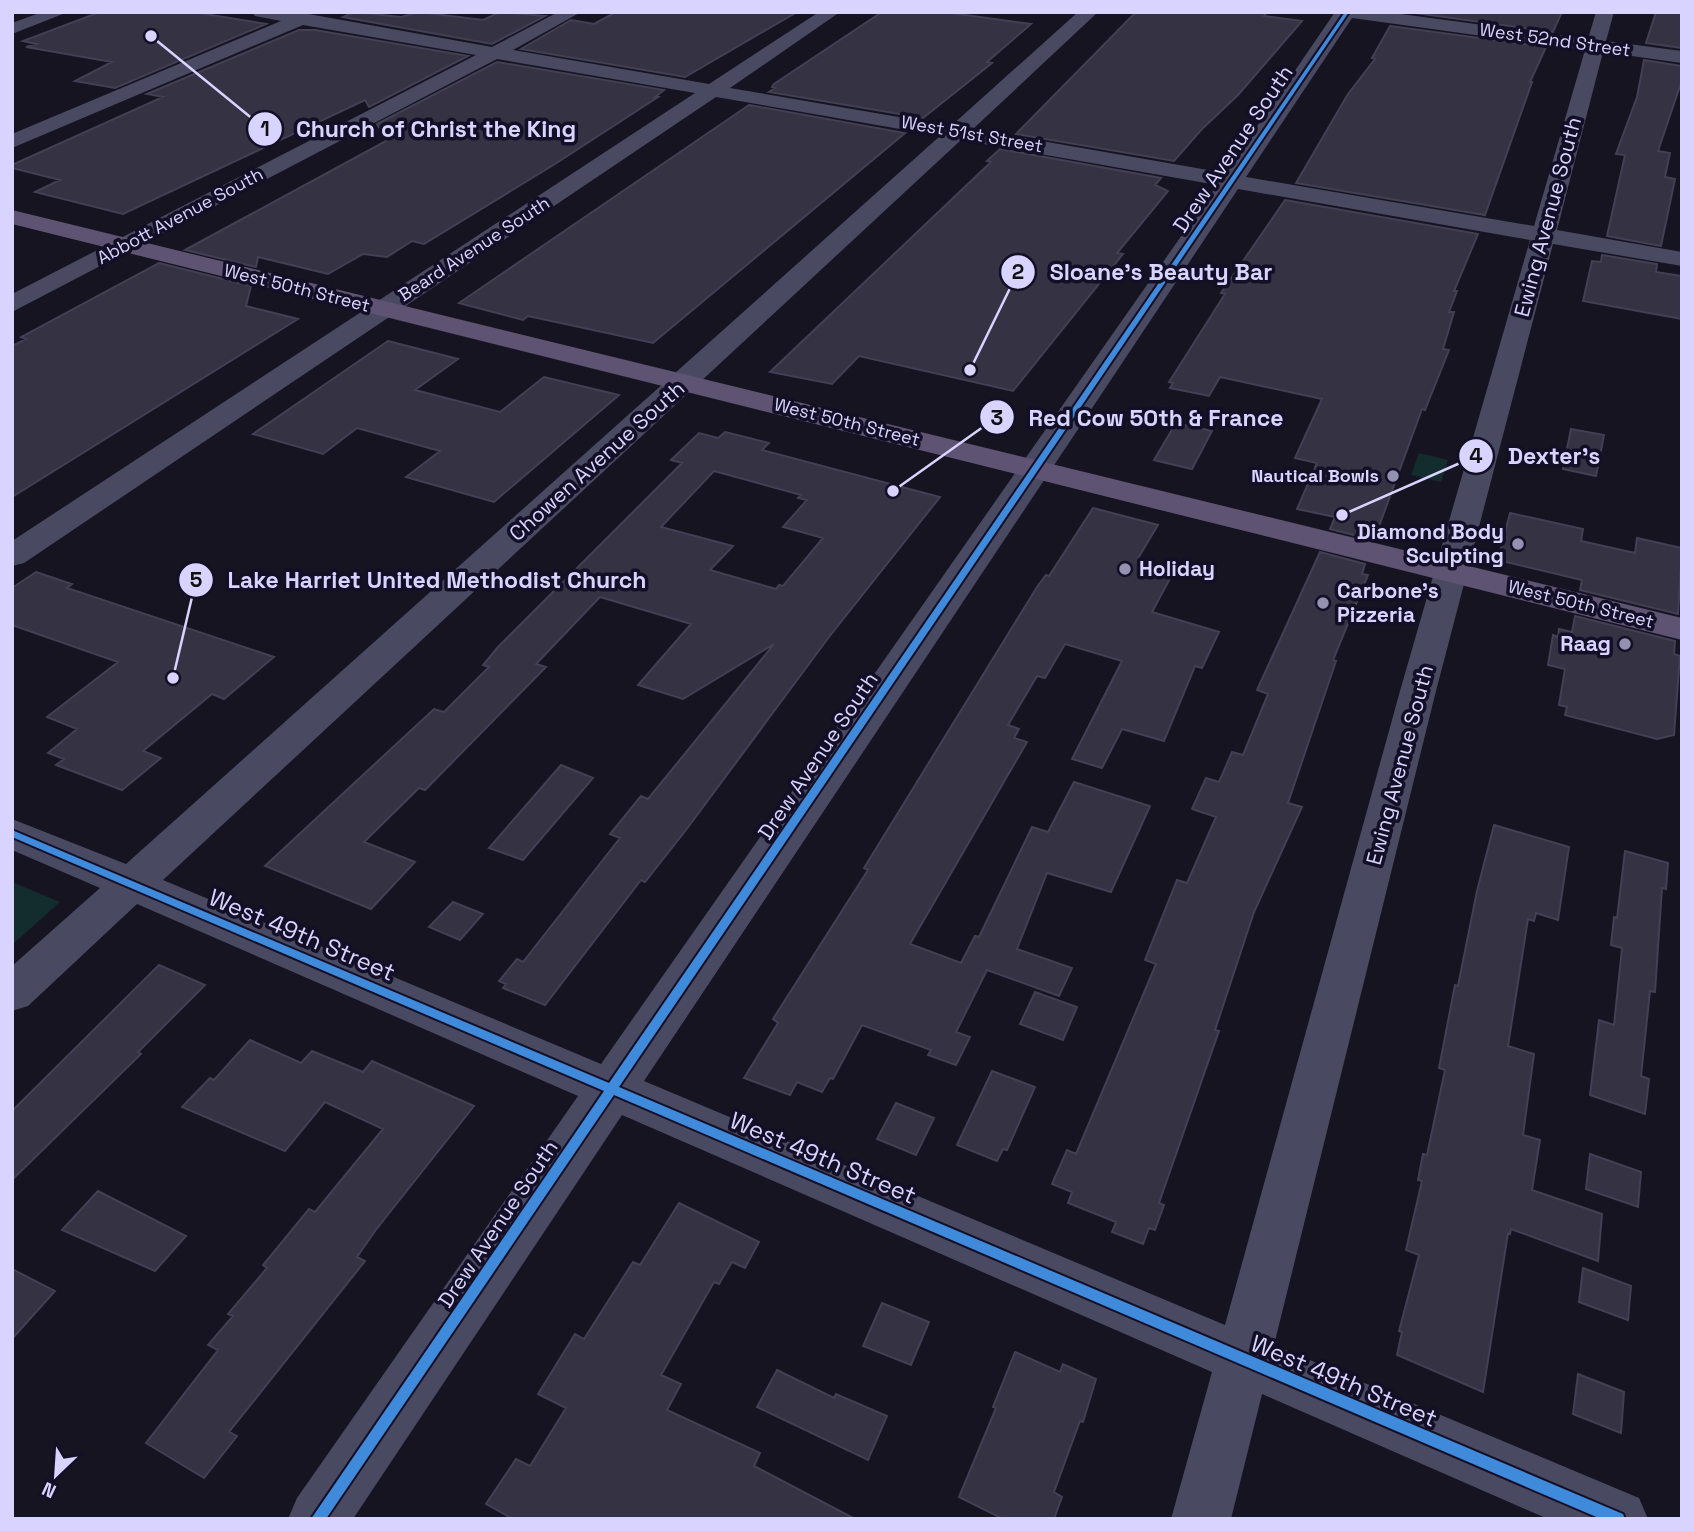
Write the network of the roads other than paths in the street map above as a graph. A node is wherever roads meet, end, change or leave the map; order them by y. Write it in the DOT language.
graph roads {
  1 [pos="58,12"];
  2 [pos="261,12"];
  3 [pos="572,12"];
  4 [pos="831,12"];
  5 [pos="1089,12"];
  6 [pos="1346,12"];
  7 [pos="309,16"];
  8 [pos="12,29"];
  9 [pos="1600,29"];
  10 [pos="495,52"];
  11 [pos="1682,57"];
  12 [pos="716,90"];
  13 [pos="958,132"];
  14 [pos="12,142"];
  15 [pos="1233,179"];
  16 [pos="12,217"];
  17 [pos="1543,234"];
  18 [pos="126,245"];
  19 [pos="1682,259"];
  20 [pos="12,304"];
  21 [pos="384,309"];
  22 [pos="684,382"];
  23 [pos="1035,469"];
  24 [pos="12,556"];
  25 [pos="1451,571"];
  26 [pos="1682,629"];
  27 [pos="12,833"];
  28 [pos="132,884"];
  29 [pos="12,993"];
  30 [pos="611,1089"];
  31 [pos="1245,1359"];
  32 [pos="318,1519"];
  33 [pos="1201,1519"];
  34 [pos="1618,1519"];
  1 -- 8 [label="street"];
  2 -- 7 [label="street, West 51st Street"];
  3 -- 10 [label="street, Abbott Avenue South"];
  4 -- 12 [label="street, Beard Avenue South"];
  5 -- 13 [label="street, Chowen Avenue South"];
  6 -- 9 [label="street, West 52nd Street"];
  6 -- 15 [label="street, Drew Avenue South"];
  7 -- 10 [label="street, West 51st Street"];
  7 -- 14 [label="street"];
  9 -- 11 [label="street, West 52nd Street"];
  9 -- 17 [label="street, Ewing Avenue South"];
  10 -- 12 [label="street, West 51st Street"];
  10 -- 18 [label="street, Abbott Avenue South"];
  12 -- 13 [label="street, West 51st Street"];
  12 -- 21 [label="street, Beard Avenue South"];
  13 -- 15 [label="street, West 51st Street"];
  13 -- 22 [label="street, Chowen Avenue South"];
  15 -- 17 [label="street, West 51st Street"];
  15 -- 23 [label="street, Drew Avenue South"];
  16 -- 18 [label="main road, West 50th Street"];
  17 -- 19 [label="street, West 51st Street"];
  17 -- 25 [label="street, Ewing Avenue South"];
  18 -- 20 [label="street, Abbott Avenue South"];
  18 -- 21 [label="main road, West 50th Street"];
  21 -- 22 [label="main road, West 50th Street"];
  21 -- 24 [label="street, Beard Avenue South"];
  22 -- 23 [label="main road, West 50th Street"];
  22 -- 28 [label="street, Chowen Avenue South"];
  23 -- 25 [label="main road, West 50th Street"];
  23 -- 30 [label="street, Drew Avenue South"];
  25 -- 26 [label="main road, West 50th Street"];
  25 -- 31 [label="street, Ewing Avenue South"];
  27 -- 28 [label="street, West 49th Street"];
  28 -- 29 [label="street, Chowen Avenue South"];
  28 -- 30 [label="street, West 49th Street"];
  30 -- 31 [label="street, West 49th Street"];
  30 -- 32 [label="street, Drew Avenue South"];
  31 -- 33 [label="street, Ewing Avenue South"];
  31 -- 34 [label="street, West 49th Street"];
}
